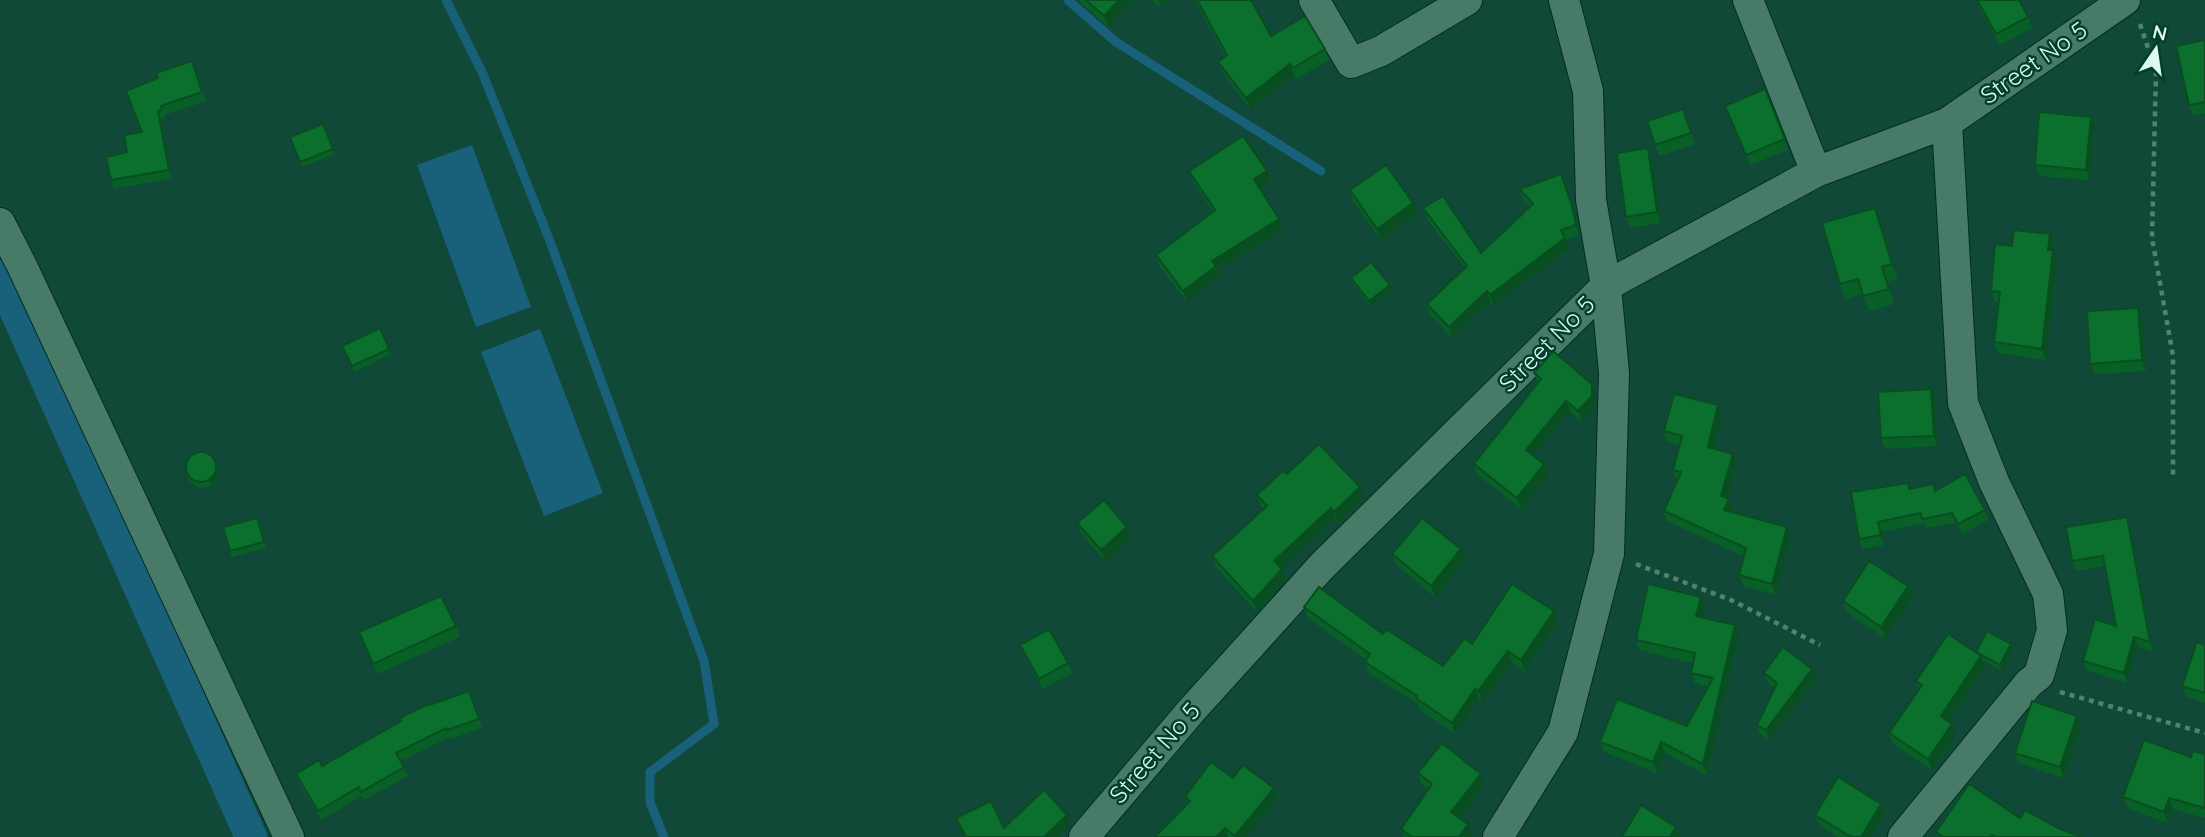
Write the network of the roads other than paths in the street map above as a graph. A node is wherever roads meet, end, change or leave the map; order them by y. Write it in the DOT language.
graph roads {
  1 [pos="1314,0"];
  2 [pos="1467,0"];
  3 [pos="1564,0"];
  4 [pos="1748,0"];
  5 [pos="2130,6"];
  6 [pos="1947,123"];
  7 [pos="1816,172"];
  8 [pos="0,223"];
  9 [pos="10,270"];
  10 [pos="1606,286"];
  11 [pos="289,837"];
  12 [pos="1084,837"];
  13 [pos="1497,837"];
  14 [pos="1903,837"];
  1 -- 2 [label="street"];
  3 -- 10 [label="street"];
  4 -- 7 [label="street"];
  5 -- 6 [label="street, Street No 5"];
  6 -- 7 [label="street, Street No 5"];
  6 -- 14 [label="street"];
  7 -- 10 [label="street, Street No 5"];
  8 -- 9 [label="street"];
  9 -- 11 [label="street"];
  10 -- 12 [label="street, Street No 5"];
  10 -- 13 [label="street"];
}
